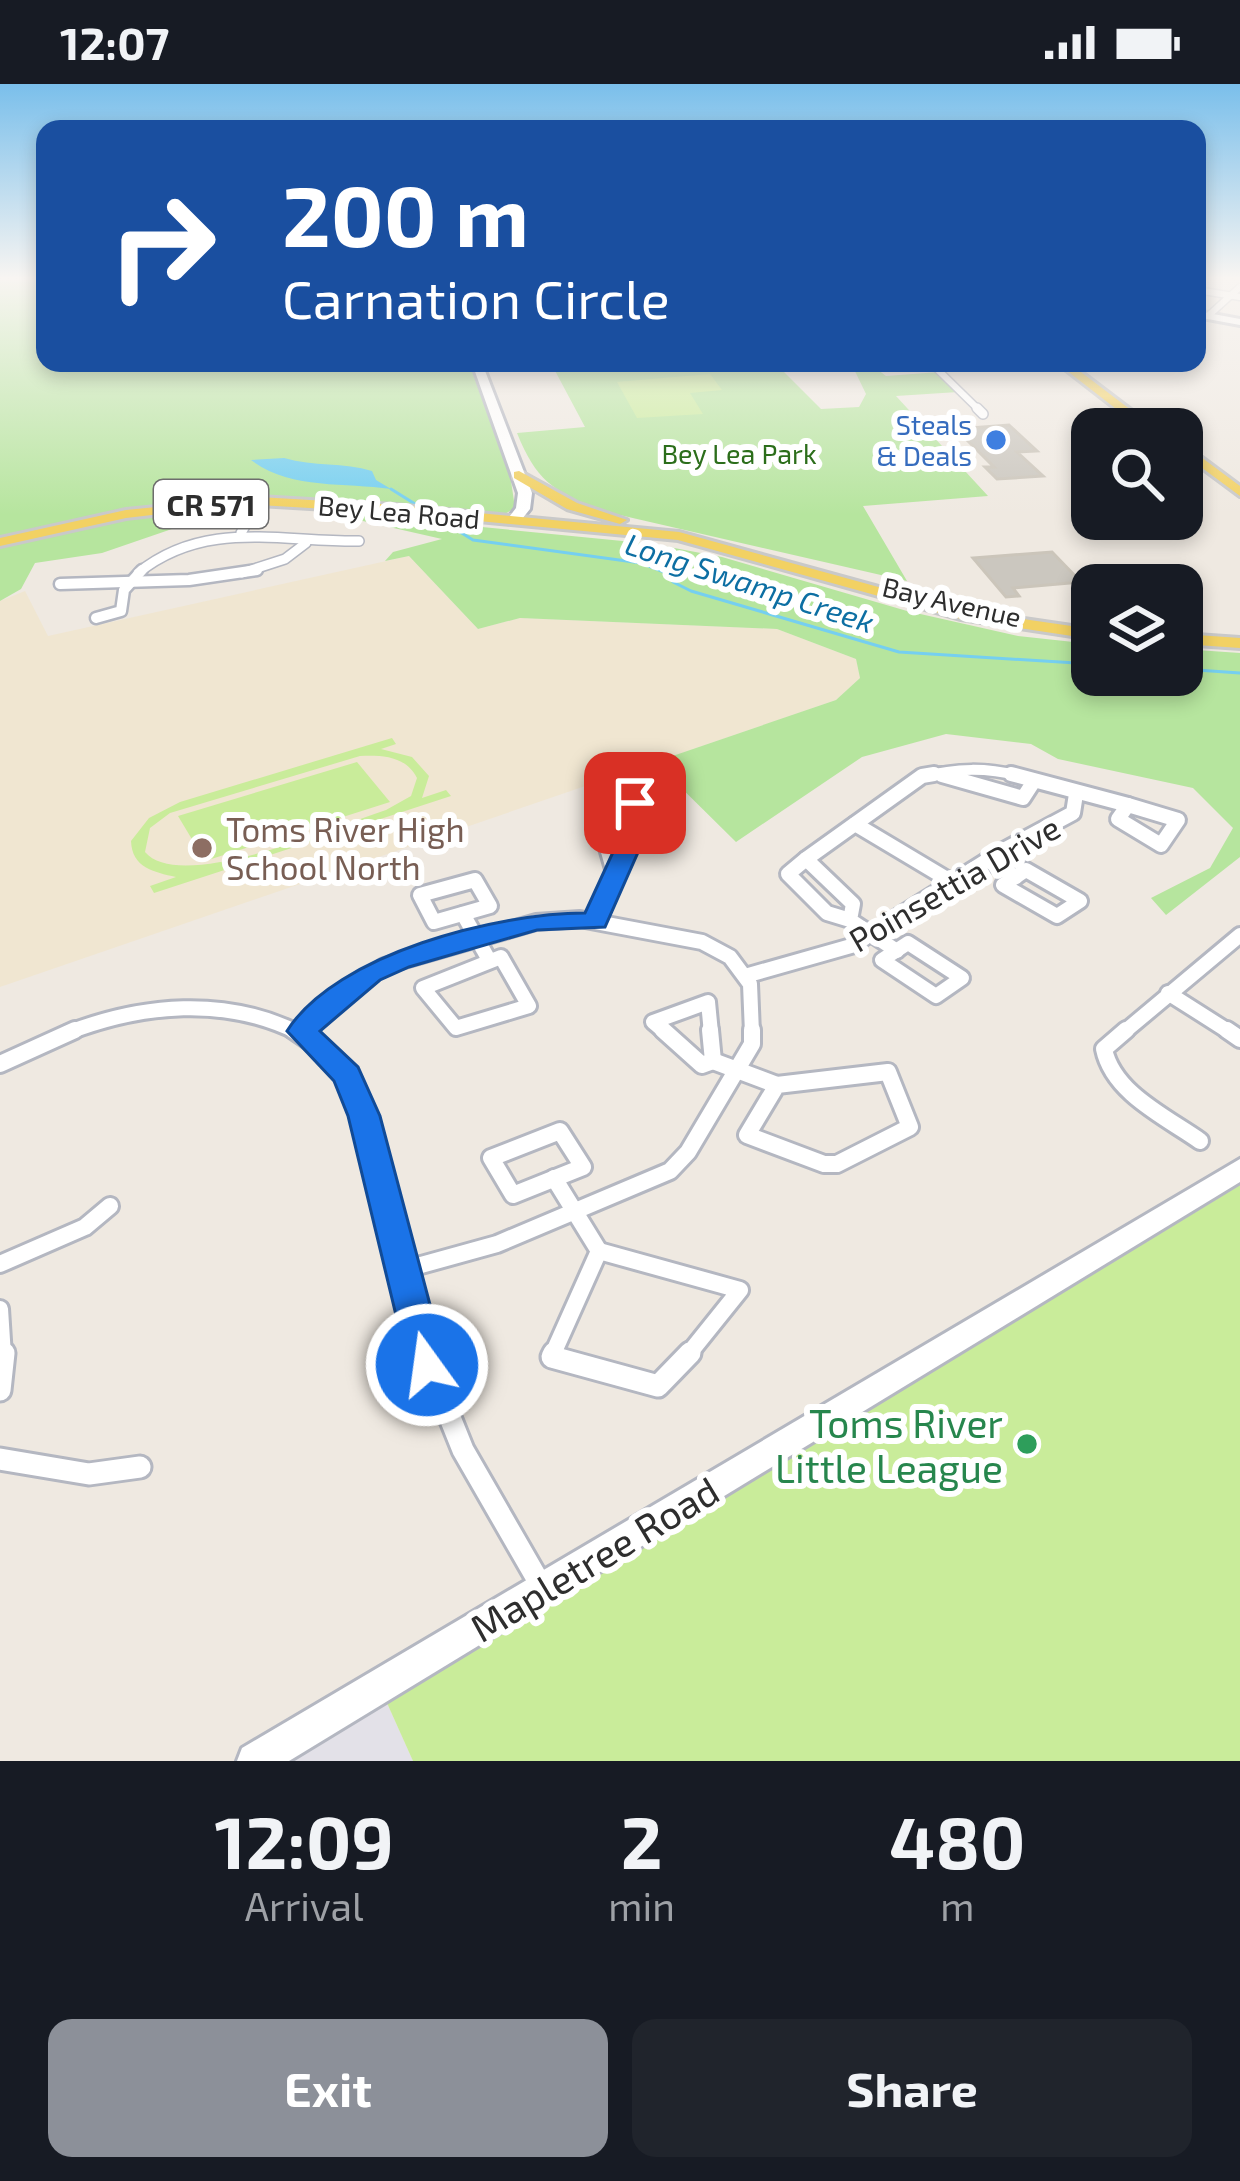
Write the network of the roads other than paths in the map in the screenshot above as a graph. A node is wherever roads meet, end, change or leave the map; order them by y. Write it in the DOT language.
graph roads {
  1 [pos="480,372"];
  2 [pos="940,372"];
  3 [pos="1063,372"];
  4 [pos="1075,372"];
  5 [pos="1083,372"];
  6 [pos="1109,408"];
  7 [pos="1125,408"];
  8 [pos="1128,408"];
  9 [pos="983,415"];
  10 [pos="1203,471"];
  11 [pos="519,475"];
  12 [pos="259,502"];
  13 [pos="1237,502"];
  14 [pos="513,521"];
  15 [pos="241,533"];
  16 [pos="679,536"];
  17 [pos="359,541"];
  18 [pos="0,542"];
  19 [pos="306,543"];
  20 [pos="128,582"];
  21 [pos="60,584"];
  22 [pos="96,618"];
  23 [pos="1071,628"];
  24 [pos="1203,636"];
  25 [pos="1237,636"];
  26 [pos="1076,794"];
  27 [pos="1128,805"];
  28 [pos="854,824"];
  29 [pos="806,859"];
  30 [pos="987,860"];
  31 [pos="615,876"];
  32 [pos="1016,877"];
  33 [pos="952,882"];
  34 [pos="463,914"];
  35 [pos="850,920"];
  36 [pos="595,921"];
  37 [pos="871,933"];
  38 [pos="1239,936"];
  39 [pos="476,938"];
  40 [pos="897,950"];
  41 [pos="489,960"];
  42 [pos="745,976"];
  43 [pos="1168,993"];
  44 [pos="302,1031"];
  45 [pos="1240,1039"];
  46 [pos="713,1061"];
  47 [pos="0,1064"];
  48 [pos="740,1071"];
  49 [pos="777,1085"];
  50 [pos="1200,1141"];
  51 [pos="1240,1169"];
  52 [pos="554,1178"];
  53 [pos="110,1206"];
  54 [pos="575,1212"];
  55 [pos="599,1251"];
  56 [pos="0,1264"];
  57 [pos="403,1270"];
  58 [pos="0,1309"];
  59 [pos="0,1390"];
  60 [pos="0,1459"];
  61 [pos="140,1467"];
  62 [pos="543,1589"];
  63 [pos="255,1761"];
  1 -- 11 [label="street"];
  2 -- 9 [label="street"];
  3 -- 6 [label="main road"];
  4 -- 7 [label="main road"];
  5 -- 8 [label="main road"];
  10 -- 13 [label="main road"];
  11 -- 14 [label="street"];
  11 -- 16 [label="main road"];
  12 -- 14 [label="main road, Bey Lea Road / CR 571"];
  12 -- 15 [label="street"];
  12 -- 18 [label="main road, Bey Lea Road / CR 571"];
  14 -- 16 [label="main road, Bay Avenue / CR 571"];
  15 -- 19 [label="street"];
  15 -- 20 [label="street"];
  16 -- 23 [label="main road, Bay Avenue / CR 571"];
  17 -- 19 [label="street"];
  19 -- 20 [label="street"];
  20 -- 21 [label="street"];
  20 -- 22 [label="street"];
  24 -- 25 [label="main road"];
  26 -- 27 [label="street"];
  26 -- 28 [label="street"];
  26 -- 30 [label="street, Poinsettia Drive"];
  28 -- 29 [label="street"];
  28 -- 33 [label="street"];
  29 -- 35 [label="street"];
  29 -- 35 [label="street"];
  30 -- 32 [label="street"];
  30 -- 33 [label="street, Poinsettia Drive"];
  31 -- 31 [label="street"];
  31 -- 36 [label="street"];
  32 -- 32 [label="street"];
  33 -- 37 [label="street, Poinsettia Drive"];
  34 -- 34 [label="street"];
  34 -- 39 [label="street"];
  35 -- 37 [label="street"];
  36 -- 39 [label="street"];
  36 -- 42 [label="street"];
  37 -- 40 [label="street"];
  37 -- 42 [label="street, Poinsettia Drive"];
  38 -- 43 [label="street"];
  39 -- 41 [label="street"];
  39 -- 44 [label="street"];
  40 -- 40 [label="street"];
  41 -- 41 [label="street"];
  42 -- 48 [label="street"];
  43 -- 45 [label="street"];
  43 -- 50 [label="street"];
  44 -- 47 [label="street"];
  44 -- 57 [label="street"];
  46 -- 46 [label="street"];
  46 -- 48 [label="street"];
  48 -- 49 [label="street"];
  48 -- 54 [label="street"];
  49 -- 49 [label="street"];
  51 -- 62 [label="street, Mapletree Road"];
  52 -- 52 [label="street"];
  52 -- 54 [label="street"];
  53 -- 56 [label="street"];
  54 -- 55 [label="street"];
  54 -- 57 [label="street"];
  55 -- 55 [label="street"];
  57 -- 62 [label="street"];
  58 -- 59 [label="street"];
  60 -- 61 [label="street"];
  62 -- 63 [label="street, Mapletree Road"];
}
